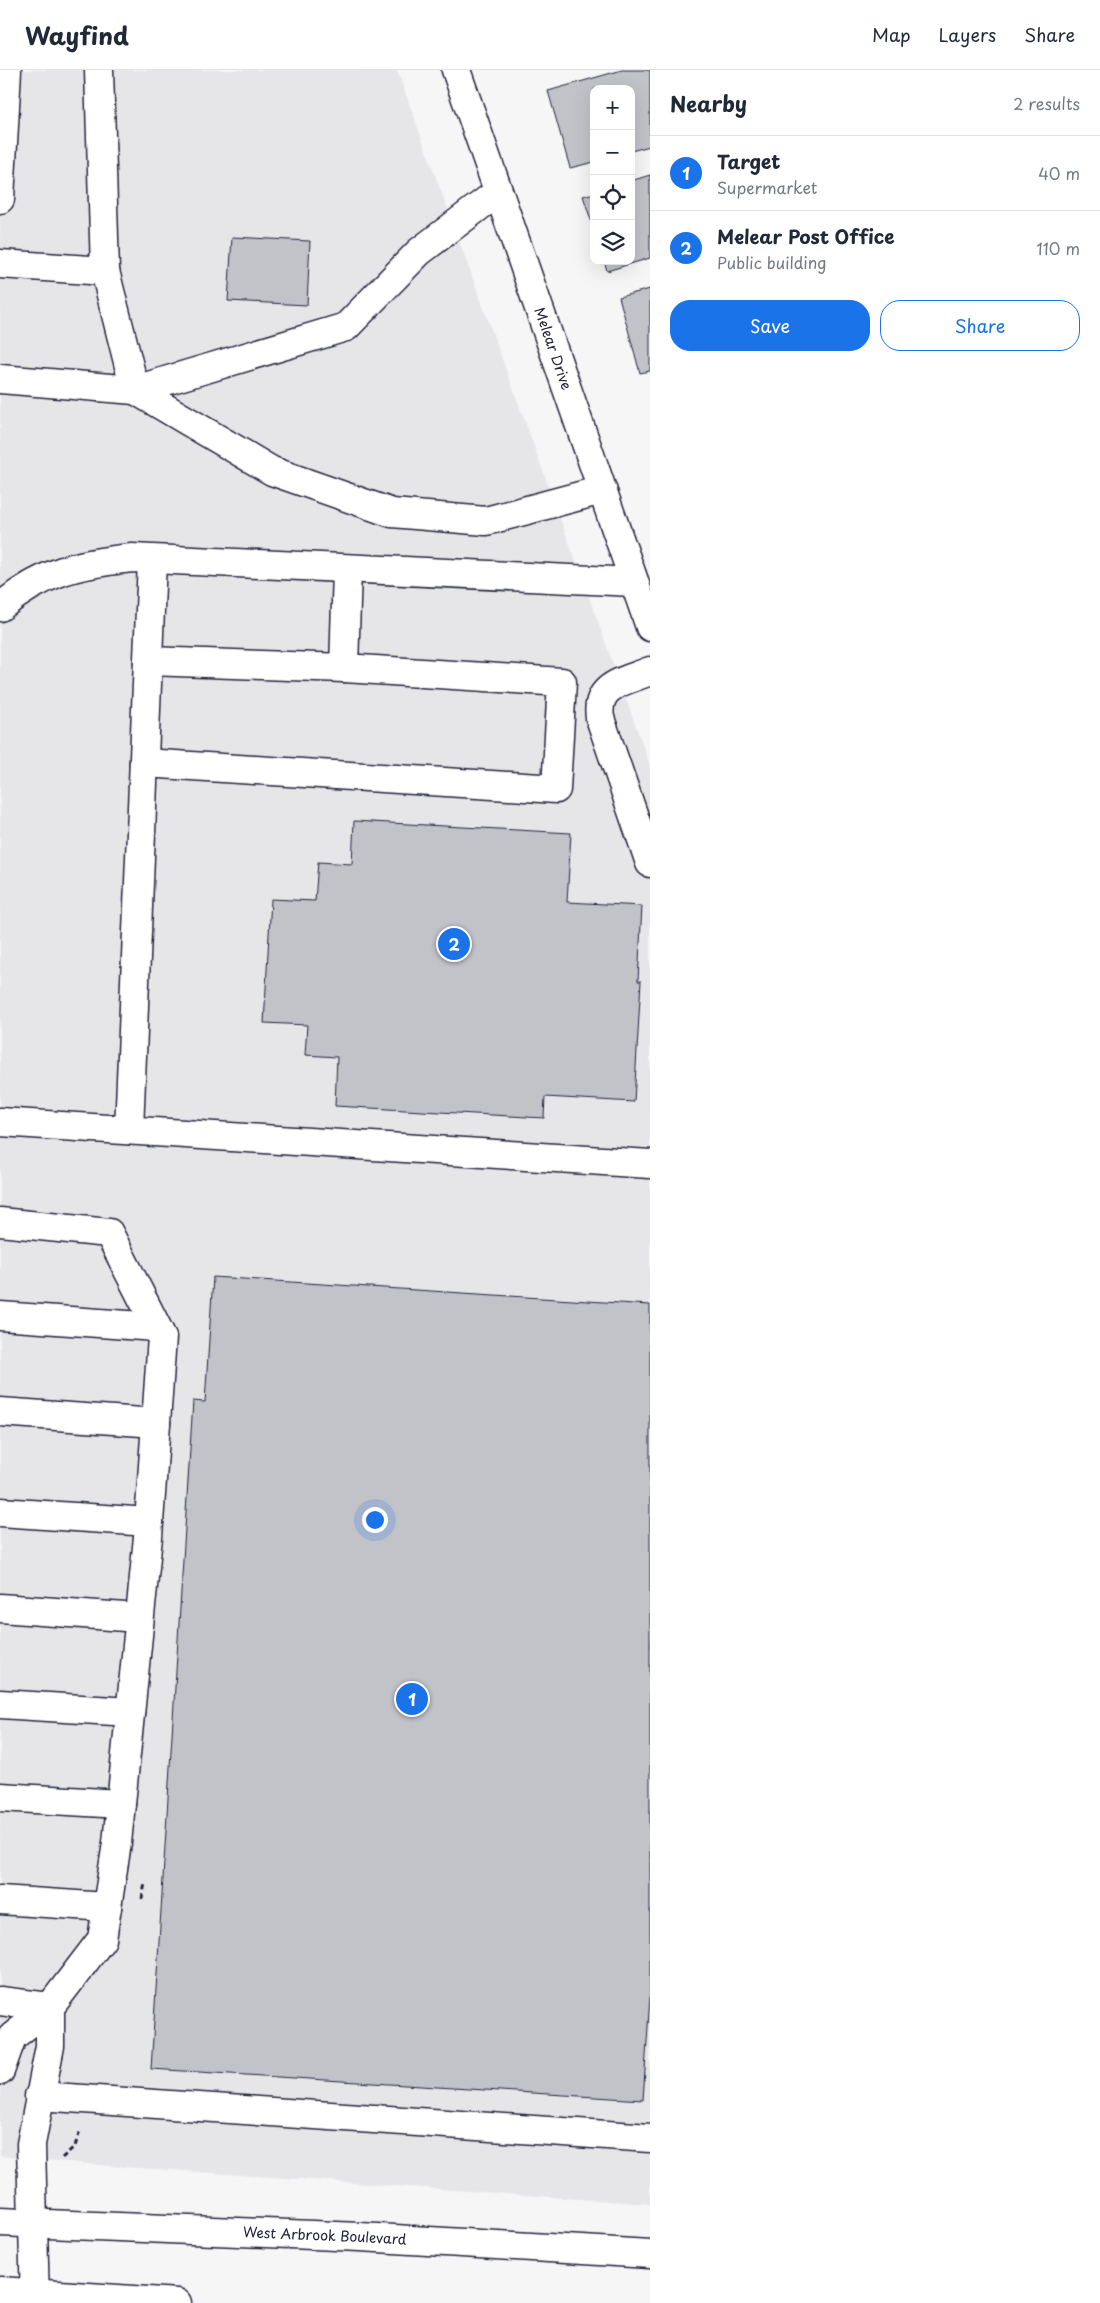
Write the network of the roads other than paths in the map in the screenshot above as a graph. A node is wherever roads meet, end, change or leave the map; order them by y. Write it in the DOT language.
graph roads {
  1 [pos="7,70"];
  2 [pos="99,70"];
  3 [pos="456,70"];
  4 [pos="498,192"];
  5 [pos="0,199"];
  6 [pos="0,264"];
  7 [pos="104,271"];
  8 [pos="0,379"];
  9 [pos="135,390"];
  10 [pos="602,490"];
  11 [pos="152,560"];
  12 [pos="347,569"];
  13 [pos="634,582"];
  14 [pos="0,608"];
  15 [pos="650,627"];
  16 [pos="148,661"];
  17 [pos="344,668"];
  18 [pos="650,670"];
  19 [pos="144,763"];
  20 [pos="650,863"];
  21 [pos="0,1122"];
  22 [pos="129,1130"];
  23 [pos="650,1164"];
  24 [pos="0,1222"];
  25 [pos="0,1316"];
  26 [pos="156,1327"];
  27 [pos="0,1412"];
  28 [pos="156,1423"];
  29 [pos="0,1512"];
  30 [pos="149,1522"];
  31 [pos="0,1608"];
  32 [pos="139,1618"];
  33 [pos="0,1704"];
  34 [pos="130,1712"];
  35 [pos="0,1796"];
  36 [pos="121,1804"];
  37 [pos="0,1900"];
  38 [pos="107,1907"];
  39 [pos="0,2000"];
  40 [pos="50,2007"];
  41 [pos="0,2070"];
  42 [pos="39,2096"];
  43 [pos="650,2138"];
  44 [pos="0,2222"];
  45 [pos="32,2224"];
  46 [pos="650,2254"];
  47 [pos="0,2291"];
  48 [pos="36,2298"];
  49 [pos="176,2303"];
  1 -- 5 [label="street"];
  2 -- 7 [label="street"];
  3 -- 4 [label="street, Melear Drive"];
  4 -- 9 [label="street"];
  4 -- 10 [label="street, Melear Drive"];
  6 -- 7 [label="street"];
  7 -- 9 [label="street"];
  8 -- 9 [label="street"];
  9 -- 10 [label="street"];
  10 -- 13 [label="street, Melear Drive"];
  11 -- 12 [label="street"];
  11 -- 14 [label="street"];
  11 -- 16 [label="street"];
  12 -- 13 [label="street"];
  12 -- 17 [label="street"];
  13 -- 15 [label="street, Melear Drive"];
  16 -- 17 [label="street"];
  16 -- 19 [label="street"];
  17 -- 19 [label="street"];
  18 -- 20 [label="street"];
  19 -- 22 [label="street"];
  21 -- 22 [label="street"];
  22 -- 23 [label="street"];
  24 -- 26 [label="street"];
  25 -- 26 [label="street"];
  26 -- 28 [label="street"];
  27 -- 28 [label="street"];
  28 -- 30 [label="street"];
  29 -- 30 [label="street"];
  30 -- 32 [label="street"];
  31 -- 32 [label="street"];
  32 -- 34 [label="street"];
  33 -- 34 [label="street"];
  34 -- 36 [label="street"];
  35 -- 36 [label="street"];
  36 -- 38 [label="street"];
  37 -- 38 [label="street"];
  38 -- 40 [label="street"];
  39 -- 40 [label="street"];
  40 -- 41 [label="street"];
  40 -- 42 [label="street"];
  42 -- 43 [label="street"];
  42 -- 45 [label="street"];
  44 -- 45 [label="street, West Arbrook Boulevard"];
  45 -- 46 [label="street, West Arbrook Boulevard"];
  45 -- 48 [label="street"];
  47 -- 48 [label="street"];
  48 -- 49 [label="street"];
}
